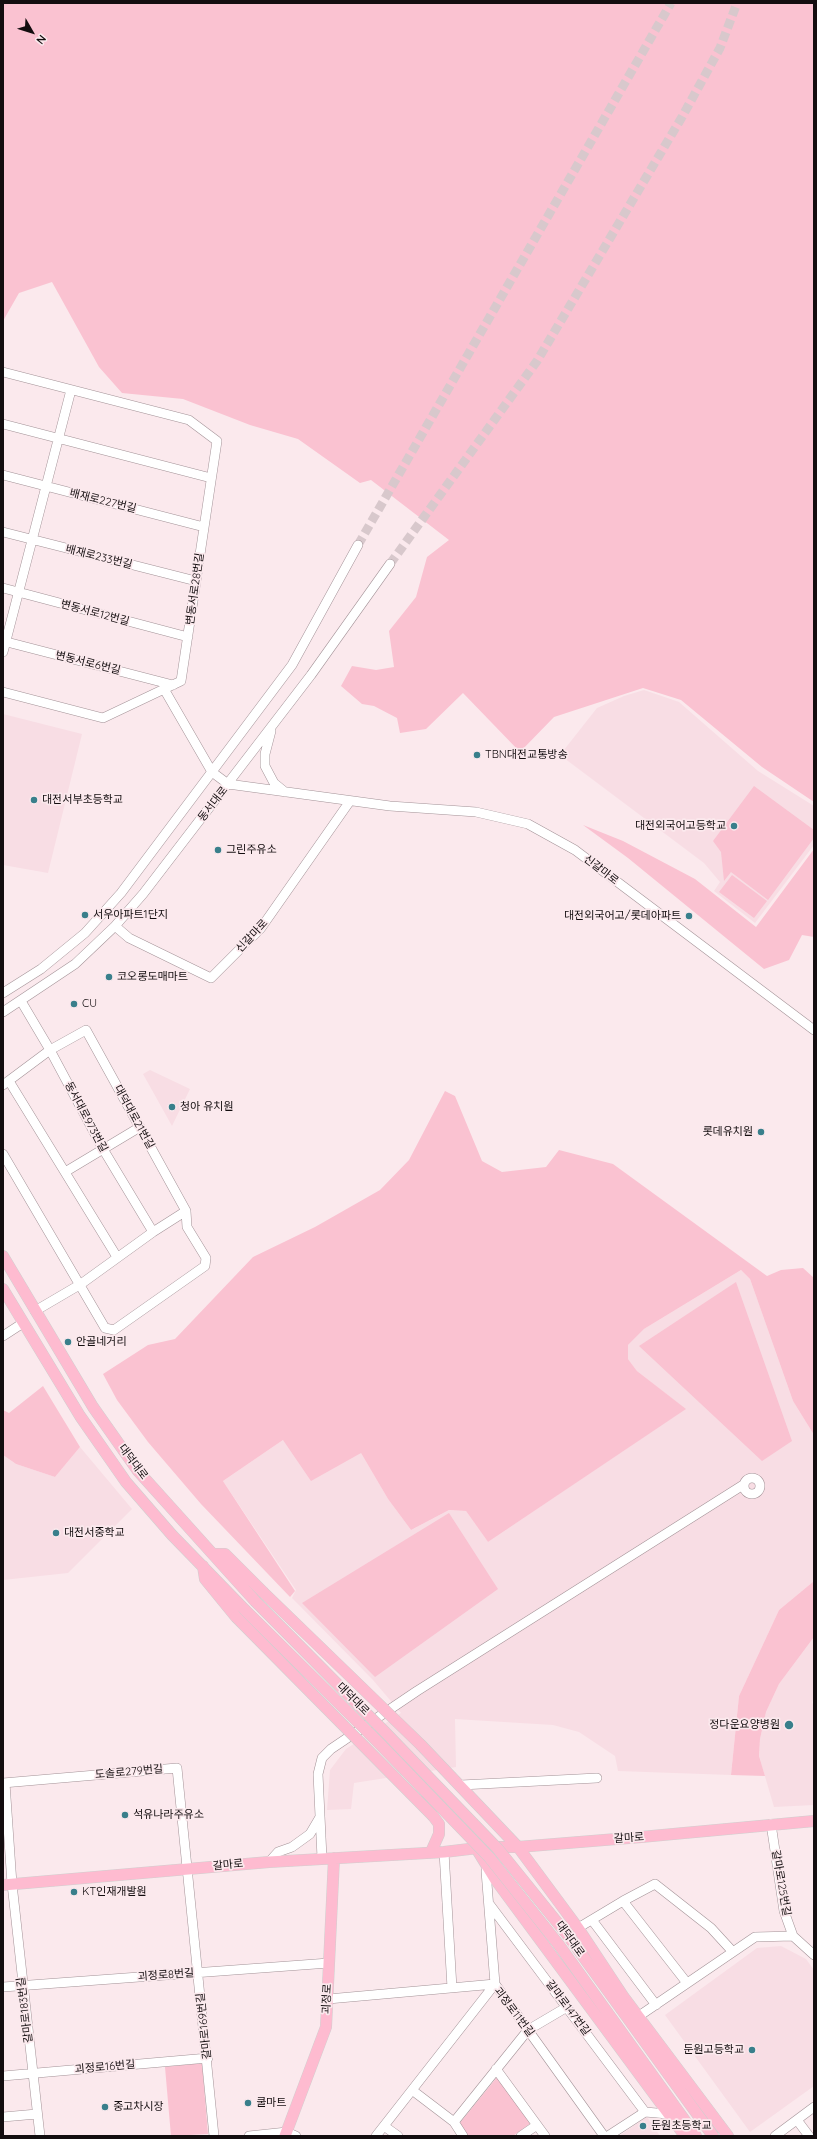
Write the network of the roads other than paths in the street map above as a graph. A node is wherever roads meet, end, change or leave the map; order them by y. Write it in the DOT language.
graph roads {
  1 [pos="3,372"];
  2 [pos="71,390"];
  3 [pos="3,424"];
  4 [pos="58,438"];
  5 [pos="3,475"];
  6 [pos="211,478"];
  7 [pos="46,486"];
  8 [pos="204,527"];
  9 [pos="3,532"];
  10 [pos="32,539"];
  11 [pos="358,545"];
  12 [pos="390,564"];
  13 [pos="196,581"];
  14 [pos="3,588"];
  15 [pos="18,592"];
  16 [pos="188,637"];
  17 [pos="4,641"];
  18 [pos="3,652"];
  19 [pos="173,685"];
  20 [pos="164,689"];
  21 [pos="3,692"];
  22 [pos="273,725"];
  23 [pos="212,772"];
  24 [pos="228,784"];
  25 [pos="286,793"];
  26 [pos="350,800"];
  27 [pos="114,926"];
  28 [pos="3,993"];
  29 [pos="21,1001"];
  30 [pos="3,1012"];
  31 [pos="814,1030"];
  32 [pos="50,1050"];
  33 [pos="6,1083"];
  34 [pos="140,1127"];
  35 [pos="103,1149"];
  36 [pos="3,1154"];
  37 [pos="65,1172"];
  38 [pos="186,1211"];
  39 [pos="152,1232"];
  40 [pos="3,1256"];
  41 [pos="117,1257"];
  42 [pos="81,1284"];
  43 [pos="3,1288"];
  44 [pos="35,1311"];
  45 [pos="23,1323"];
  46 [pos="3,1336"];
  47 [pos="743,1485"];
  48 [pos="214,1554"];
  49 [pos="203,1566"];
  50 [pos="597,1778"];
  51 [pos="4,1783"];
  52 [pos="461,1786"];
  53 [pos="320,1816"];
  54 [pos="814,1820"];
  55 [pos="771,1824"];
  56 [pos="518,1847"];
  57 [pos="476,1848"];
  58 [pos="431,1852"];
  59 [pos="444,1852"];
  60 [pos="322,1858"];
  61 [pos="334,1858"];
  62 [pos="269,1862"];
  63 [pos="187,1869"];
  64 [pos="486,1871"];
  65 [pos="7,1884"];
  66 [pos="623,1900"];
  67 [pos="490,1904"];
  68 [pos="592,1920"];
  69 [pos="578,1928"];
  70 [pos="793,1936"];
  71 [pos="732,1952"];
  72 [pos="814,1955"];
  73 [pos="329,1963"];
  74 [pos="199,1972"];
  75 [pos="687,1983"];
  76 [pos="495,1984"];
  77 [pos="22,1986"];
  78 [pos="3,1987"];
  79 [pos="452,1988"];
  80 [pos="328,1999"];
  81 [pos="656,2005"];
  82 [pos="567,2006"];
  83 [pos="639,2016"];
  84 [pos="528,2030"];
  85 [pos="208,2058"];
  86 [pos="496,2069"];
  87 [pos="33,2073"];
  88 [pos="3,2076"];
  89 [pos="673,2082"];
  90 [pos="412,2090"];
  91 [pos="703,2101"];
  92 [pos="814,2107"];
  93 [pos="645,2112"];
  94 [pos="37,2114"];
  95 [pos="668,2114"];
  96 [pos="3,2117"];
  97 [pos="797,2120"];
  98 [pos="454,2122"];
  99 [pos="537,2125"];
  100 [pos="384,2126"];
  101 [pos="289,2135"];
  102 [pos="40,2136"];
  103 [pos="214,2136"];
  104 [pos="249,2136"];
  105 [pos="376,2136"];
  106 [pos="398,2136"];
  107 [pos="463,2136"];
  108 [pos="521,2136"];
  109 [pos="545,2136"];
  110 [pos="604,2136"];
  111 [pos="608,2136"];
  112 [pos="685,2136"];
  113 [pos="696,2136"];
  114 [pos="713,2136"];
  115 [pos="728,2136"];
  116 [pos="775,2136"];
  117 [pos="809,2136"];
  1 -- 2 [label="street, 변동서로28번길"];
  2 -- 4 [label="street"];
  2 -- 6 [label="street, 변동서로28번길"];
  3 -- 4 [label="street"];
  4 -- 6 [label="street"];
  4 -- 7 [label="street"];
  5 -- 7 [label="street, 배재로227번길"];
  6 -- 8 [label="street, 변동서로28번길"];
  7 -- 8 [label="street, 배재로227번길"];
  7 -- 10 [label="street"];
  8 -- 13 [label="street, 변동서로28번길"];
  9 -- 10 [label="street, 배재로233번길"];
  10 -- 13 [label="street, 배재로233번길"];
  10 -- 15 [label="street"];
  11 -- 23 [label="street, 동서대로"];
  12 -- 22 [label="street, 동서대로"];
  13 -- 16 [label="street, 변동서로28번길"];
  14 -- 15 [label="street, 변동서로12번길"];
  15 -- 16 [label="street, 변동서로12번길"];
  15 -- 17 [label="street"];
  16 -- 19 [label="street, 변동서로28번길"];
  17 -- 18 [label="street"];
  17 -- 19 [label="street, 변동서로6번길"];
  19 -- 20 [label="street"];
  20 -- 21 [label="street"];
  20 -- 23 [label="street, 동서대로"];
  22 -- 24 [label="street, 동서대로"];
  22 -- 25 [label="street"];
  23 -- 24 [label="street"];
  23 -- 28 [label="street, 동서대로"];
  24 -- 25 [label="street, 신갈마로"];
  24 -- 27 [label="street, 동서대로"];
  25 -- 26 [label="street, 신갈마로"];
  26 -- 27 [label="street, 신갈마로"];
  26 -- 31 [label="street, 신갈마로"];
  27 -- 29 [label="street, 동서대로"];
  29 -- 30 [label="street, 동서대로"];
  29 -- 32 [label="street, 동서대로973번길"];
  32 -- 33 [label="street, 대덕대로21번길"];
  32 -- 34 [label="street, 대덕대로21번길"];
  32 -- 35 [label="street, 동서대로973번길"];
  33 -- 37 [label="street, 대덕대로21번길"];
  34 -- 35 [label="street"];
  34 -- 38 [label="street, 대덕대로21번길"];
  35 -- 37 [label="street"];
  35 -- 39 [label="street, 동서대로973번길"];
  36 -- 42 [label="street"];
  37 -- 41 [label="street, 대덕대로21번길"];
  38 -- 39 [label="street"];
  38 -- 42 [label="street, 대덕대로21번길"];
  39 -- 41 [label="street"];
  40 -- 44 [label="main road, 대덕대로"];
  41 -- 42 [label="street"];
  42 -- 44 [label="street"];
  43 -- 45 [label="main road, 대덕대로"];
  44 -- 48 [label="main road, 대덕대로"];
  45 -- 46 [label="street"];
  45 -- 49 [label="main road, 대덕대로"];
  47 -- 53 [label="street"];
  48 -- 52 [label="main road, bridge"];
  48 -- 89 [label="main road, 대덕대로, bridge"];
  49 -- 58 [label="main road, bridge"];
  49 -- 113 [label="main road, 대덕대로, bridge"];
  50 -- 52 [label="street"];
  51 -- 63 [label="street, 도솔로279번길"];
  51 -- 65 [label="street"];
  52 -- 56 [label="main road"];
  53 -- 60 [label="street"];
  53 -- 62 [label="street"];
  54 -- 55 [label="main road, 갈마로"];
  55 -- 56 [label="main road, 갈마로"];
  55 -- 70 [label="street, 갈마로125번길"];
  56 -- 57 [label="main road, 갈마로"];
  56 -- 69 [label="main road"];
  57 -- 59 [label="main road, 갈마로"];
  57 -- 95 [label="main road"];
  58 -- 59 [label="main road, 갈마로"];
  58 -- 61 [label="main road, 갈마로"];
  59 -- 79 [label="street"];
  60 -- 61 [label="main road, 갈마로"];
  60 -- 62 [label="main road, 갈마로"];
  61 -- 73 [label="main road, 괴정로"];
  62 -- 63 [label="main road, 갈마로"];
  63 -- 65 [label="main road, 갈마로"];
  63 -- 74 [label="street, 갈마로169번길"];
  64 -- 67 [label="street"];
  65 -- 77 [label="street, 갈마로183번길"];
  66 -- 68 [label="street, 대덕대로"];
  66 -- 71 [label="street, 대덕대로"];
  66 -- 75 [label="street"];
  67 -- 76 [label="street"];
  67 -- 82 [label="street, 갈마로147번길"];
  68 -- 69 [label="street, 대덕대로"];
  68 -- 81 [label="street"];
  69 -- 83 [label="main road"];
  70 -- 71 [label="street"];
  70 -- 72 [label="street, 갈마로125번길"];
  71 -- 75 [label="street"];
  73 -- 74 [label="street, 괴정로8번길"];
  73 -- 80 [label="main road, 괴정로"];
  74 -- 77 [label="street, 괴정로8번길"];
  74 -- 85 [label="street, 갈마로169번길"];
  75 -- 81 [label="street"];
  76 -- 79 [label="street, 괴정로11번길"];
  76 -- 84 [label="street, 괴정로11번길"];
  76 -- 90 [label="street"];
  77 -- 78 [label="street, 괴정로8번길"];
  77 -- 87 [label="street, 갈마로183번길"];
  79 -- 80 [label="street, 괴정로11번길"];
  80 -- 101 [label="main road, 괴정로"];
  81 -- 83 [label="street"];
  82 -- 84 [label="street"];
  82 -- 93 [label="street, 갈마로147번길"];
  83 -- 91 [label="main road"];
  84 -- 86 [label="street"];
  84 -- 110 [label="street, 괴정로11번길"];
  85 -- 87 [label="street, 괴정로16번길"];
  85 -- 103 [label="street, 갈마로169번길"];
  86 -- 98 [label="street"];
  86 -- 99 [label="street"];
  87 -- 88 [label="street, 괴정로16번길"];
  87 -- 94 [label="street, 갈마로183번길"];
  89 -- 91 [label="main road"];
  89 -- 114 [label="main road, 대덕대로"];
  90 -- 98 [label="street"];
  90 -- 100 [label="street"];
  91 -- 115 [label="main road"];
  92 -- 97 [label="street"];
  93 -- 95 [label="street"];
  93 -- 111 [label="street"];
  94 -- 96 [label="street"];
  94 -- 102 [label="street, 갈마로183번길"];
  95 -- 112 [label="main road"];
  97 -- 116 [label="street"];
  97 -- 117 [label="street"];
  98 -- 107 [label="street"];
  99 -- 108 [label="street"];
  99 -- 109 [label="street"];
  100 -- 105 [label="street"];
  100 -- 106 [label="street"];
  101 -- 104 [label="street"];
}
